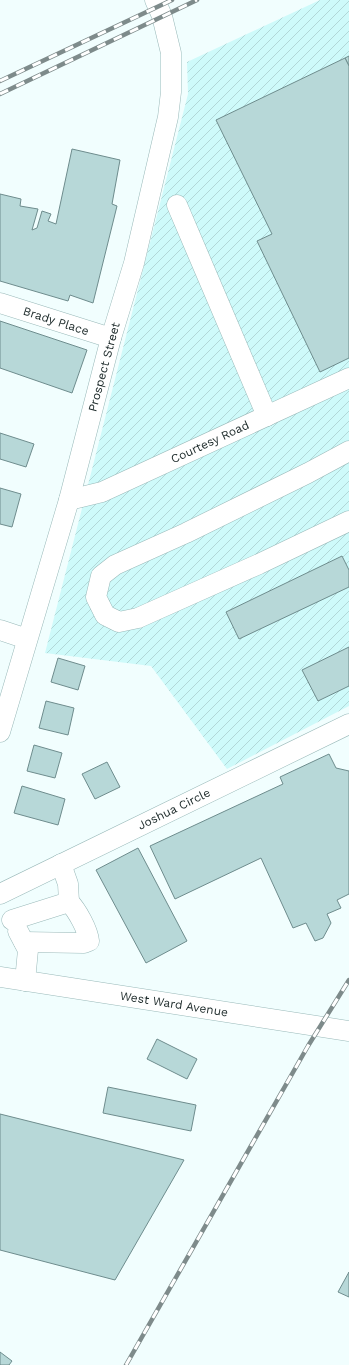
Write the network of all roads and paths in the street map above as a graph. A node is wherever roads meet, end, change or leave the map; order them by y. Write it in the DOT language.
graph roads {
  1 [pos="155,0"];
  2 [pos="177,205"];
  3 [pos="0,303"];
  4 [pos="111,338"];
  5 [pos="349,378"];
  6 [pos="267,416"];
  7 [pos="349,451"];
  8 [pos="69,500"];
  9 [pos="349,521"];
  10 [pos="0,630"];
  11 [pos="27,639"];
  12 [pos="349,724"];
  13 [pos="0,732"];
  14 [pos="61,864"];
  15 [pos="0,894"];
  16 [pos="69,902"];
  17 [pos="12,920"];
  18 [pos="24,942"];
  19 [pos="0,977"];
  20 [pos="25,981"];
  21 [pos="349,1031"];
  1 -- 4 [label="street, Prospect Street"];
  2 -- 6 [label="street"];
  3 -- 4 [label="street, Brady Place"];
  4 -- 8 [label="street, Prospect Street"];
  5 -- 6 [label="street, Courtesy Road"];
  6 -- 8 [label="street, Courtesy Road"];
  7 -- 9 [label="street"];
  8 -- 11 [label="street, Prospect Street"];
  10 -- 11 [label="street"];
  11 -- 13 [label="street, Prospect Street"];
  12 -- 14 [label="street, Joshua Circle"];
  14 -- 15 [label="street, Joshua Circle"];
  14 -- 16 [label="street"];
  15 -- 17 [label="street"];
  16 -- 17 [label="street"];
  16 -- 18 [label="street"];
  17 -- 18 [label="street"];
  18 -- 20 [label="street"];
  19 -- 20 [label="street, West Ward Avenue"];
  20 -- 21 [label="street, West Ward Avenue"];
}
